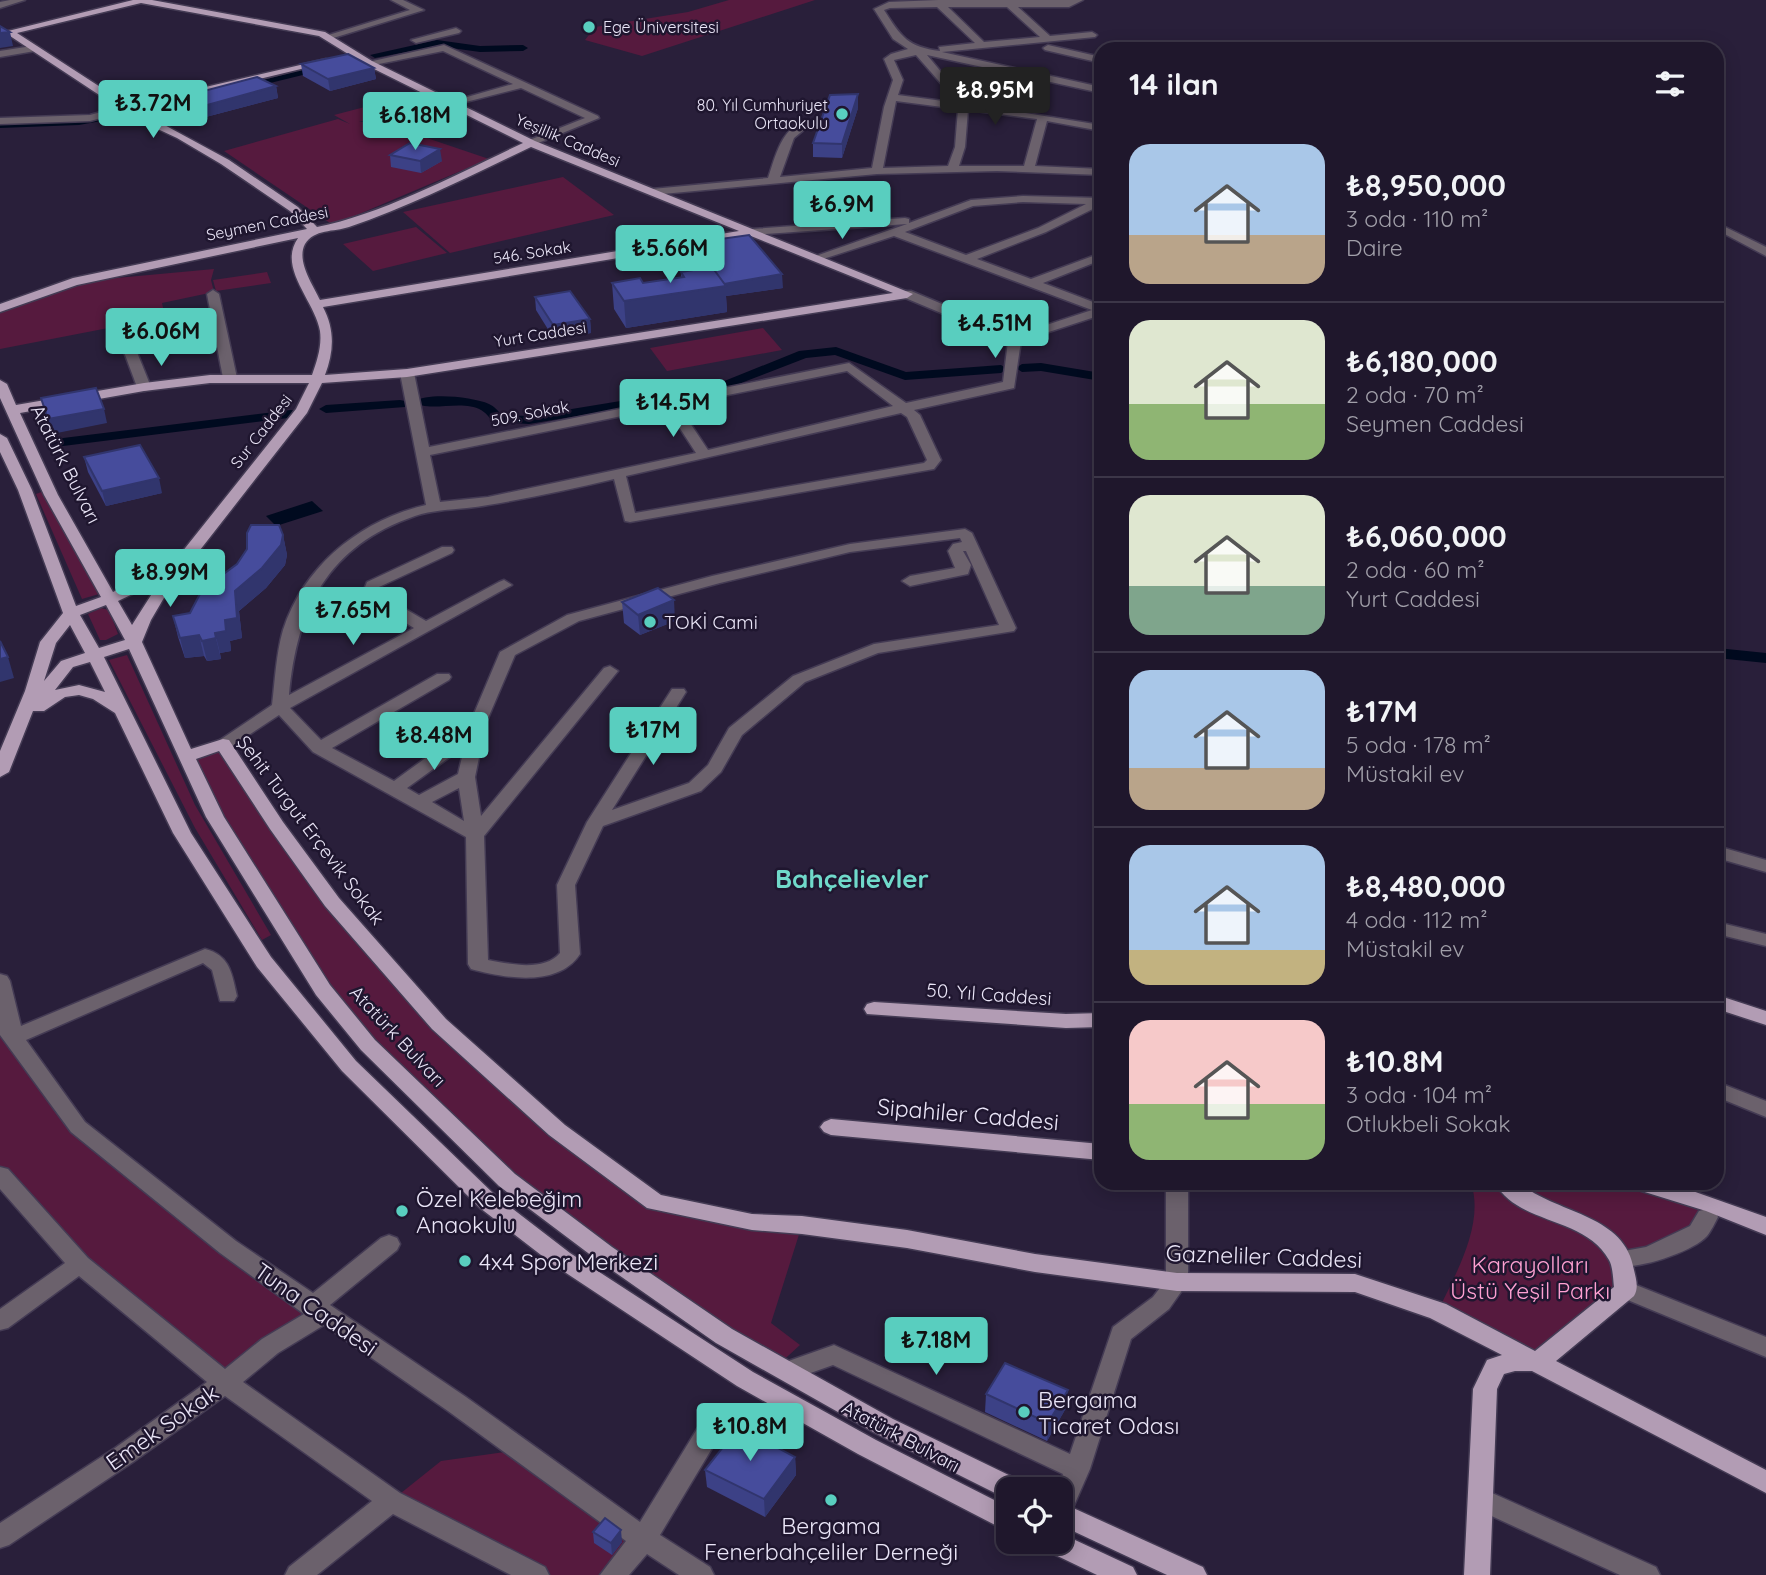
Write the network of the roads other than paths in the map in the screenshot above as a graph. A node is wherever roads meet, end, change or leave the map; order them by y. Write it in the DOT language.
graph roads {
  1 [pos="22,0"];
  2 [pos="139,0"];
  3 [pos="146,0"];
  4 [pos="396,0"];
  5 [pos="1079,0"];
  6 [pos="1010,2"];
  7 [pos="938,3"];
  8 [pos="0,5"];
  9 [pos="456,31"];
  10 [pos="4,32"];
  11 [pos="1092,35"];
  12 [pos="327,37"];
  13 [pos="896,37"];
  14 [pos="402,43"];
  15 [pos="1048,43"];
  16 [pos="982,44"];
  17 [pos="32,49"];
  18 [pos="376,49"];
  19 [pos="918,51"];
  20 [pos="0,54"];
  21 [pos="349,55"];
  22 [pos="893,55"];
  23 [pos="1094,58"];
  24 [pos="330,59"];
  25 [pos="369,63"];
  26 [pos="520,85"];
  27 [pos="1094,89"];
  28 [pos="894,98"];
  29 [pos="450,104"];
  30 [pos="962,106"];
  31 [pos="127,108"];
  32 [pos="1043,117"];
  33 [pos="0,121"];
  34 [pos="807,122"];
  35 [pos="1094,127"];
  36 [pos="531,143"];
  37 [pos="952,169"];
  38 [pos="1029,169"];
  39 [pos="877,171"];
  40 [pos="1094,172"];
  41 [pos="773,180"];
  42 [pos="652,192"];
  43 [pos="1094,201"];
  44 [pos="1094,204"];
  45 [pos="1086,208"];
  46 [pos="1094,211"];
  47 [pos="930,220"];
  48 [pos="313,229"];
  49 [pos="1724,230"];
  50 [pos="752,232"];
  51 [pos="894,232"];
  52 [pos="1766,252"];
  53 [pos="816,258"];
  54 [pos="966,258"];
  55 [pos="1094,259"];
  56 [pos="1032,283"];
  57 [pos="213,294"];
  58 [pos="907,294"];
  59 [pos="317,304"];
  60 [pos="1094,307"];
  61 [pos="0,308"];
  62 [pos="1094,312"];
  63 [pos="120,325"];
  64 [pos="1015,339"];
  65 [pos="407,373"];
  66 [pos="230,378"];
  67 [pos="316,378"];
  68 [pos="0,384"];
  69 [pos="144,387"];
  70 [pos="670,403"];
  71 [pos="903,407"];
  72 [pos="12,410"];
  73 [pos="1,442"];
  74 [pos="423,452"];
  75 [pos="705,456"];
  76 [pos="618,474"];
  77 [pos="434,507"];
  78 [pos="970,546"];
  79 [pos="447,550"];
  80 [pos="180,564"];
  81 [pos="910,581"];
  82 [pos="504,585"];
  83 [pos="110,599"];
  84 [pos="71,613"];
  85 [pos="426,628"];
  86 [pos="134,642"];
  87 [pos="94,653"];
  88 [pos="610,671"];
  89 [pos="443,677"];
  90 [pos="678,692"];
  91 [pos="280,707"];
  92 [pos="124,714"];
  93 [pos="20,722"];
  94 [pos="223,744"];
  95 [pos="318,748"];
  96 [pos="448,750"];
  97 [pos="187,756"];
  98 [pos="0,772"];
  99 [pos="466,777"];
  100 [pos="395,789"];
  101 [pos="419,802"];
  102 [pos="596,822"];
  103 [pos="475,835"];
  104 [pos="1724,854"];
  105 [pos="1766,866"];
  106 [pos="1724,930"];
  107 [pos="1766,940"];
  108 [pos="0,981"];
  109 [pos="227,996"];
  110 [pos="1724,1004"];
  111 [pos="874,1009"];
  112 [pos="1766,1018"];
  113 [pos="1094,1020"];
  114 [pos="7,1030"];
  115 [pos="1724,1092"];
  116 [pos="1766,1109"];
  117 [pos="831,1128"];
  118 [pos="1094,1151"];
  119 [pos="0,1175"];
  120 [pos="1177,1190"];
  121 [pos="1514,1190"];
  122 [pos="1666,1190"];
  123 [pos="1707,1217"];
  124 [pos="802,1225"];
  125 [pos="1766,1226"];
  126 [pos="389,1244"];
  127 [pos="1621,1259"];
  128 [pos="80,1264"];
  129 [pos="1177,1283"];
  130 [pos="1626,1290"];
  131 [pos="318,1311"];
  132 [pos="0,1321"];
  133 [pos="1766,1347"];
  134 [pos="1538,1362"];
  135 [pos="788,1371"];
  136 [pos="225,1383"];
  137 [pos="714,1423"];
  138 [pos="1078,1469"];
  139 [pos="996,1481"];
  140 [pos="1073,1481"];
  141 [pos="1766,1482"];
  142 [pos="1481,1499"];
  143 [pos="391,1501"];
  144 [pos="996,1513"];
  145 [pos="1073,1517"];
  146 [pos="0,1537"];
  147 [pos="643,1539"];
  148 [pos="1073,1551"];
  149 [pos="298,1575"];
  150 [pos="536,1575"];
  151 [pos="613,1575"];
  152 [pos="701,1575"];
  153 [pos="1124,1575"];
  154 [pos="1194,1575"];
  155 [pos="1477,1575"];
  156 [pos="1647,1575"];
  1 -- 8 [label="street"];
  2 -- 3 [label="main road, Yeşillik Caddesi"];
  2 -- 10 [label="main road, Yeşillik Caddesi"];
  3 -- 12 [label="main road, Yeşillik Caddesi"];
  4 -- 12 [label="street"];
  5 -- 6 [label="street"];
  6 -- 7 [label="street"];
  6 -- 15 [label="street"];
  7 -- 13 [label="street"];
  7 -- 16 [label="street"];
  9 -- 14 [label="street"];
  10 -- 17 [label="main road"];
  11 -- 15 [label="street"];
  12 -- 21 [label="main road, Yeşillik Caddesi"];
  13 -- 19 [label="street"];
  13 -- 22 [label="street"];
  15 -- 16 [label="street"];
  15 -- 23 [label="street"];
  16 -- 19 [label="street"];
  17 -- 20 [label="street"];
  17 -- 31 [label="main road"];
  18 -- 21 [label="street"];
  19 -- 22 [label="street"];
  19 -- 27 [label="street"];
  19 -- 30 [label="street"];
  21 -- 25 [label="main road, Yeşillik Caddesi"];
  22 -- 28 [label="street"];
  24 -- 31 [label="main road"];
  25 -- 26 [label="street"];
  25 -- 29 [label="main road, Yeşillik Caddesi"];
  26 -- 29 [label="street"];
  26 -- 36 [label="street"];
  28 -- 30 [label="street"];
  28 -- 39 [label="street"];
  29 -- 36 [label="main road, Yeşillik Caddesi"];
  30 -- 32 [label="street"];
  30 -- 37 [label="street"];
  31 -- 33 [label="street"];
  31 -- 48 [label="main road"];
  32 -- 35 [label="street"];
  32 -- 38 [label="street"];
  34 -- 41 [label="street"];
  36 -- 42 [label="main road, Yeşillik Caddesi"];
  36 -- 48 [label="main road, Seymen Caddesi"];
  37 -- 38 [label="street"];
  37 -- 39 [label="street"];
  38 -- 40 [label="street"];
  39 -- 41 [label="street"];
  41 -- 42 [label="street"];
  42 -- 50 [label="main road, Yeşillik Caddesi"];
  43 -- 47 [label="street"];
  44 -- 45 [label="street"];
  45 -- 46 [label="street"];
  45 -- 54 [label="street"];
  47 -- 50 [label="street"];
  47 -- 51 [label="street"];
  48 -- 59 [label="main road, Sur Caddesi"];
  48 -- 61 [label="main road, Seymen Caddesi"];
  49 -- 52 [label="street"];
  50 -- 53 [label="main road"];
  50 -- 59 [label="main road, 546. Sokak"];
  51 -- 53 [label="street"];
  51 -- 54 [label="street"];
  53 -- 58 [label="main road"];
  54 -- 56 [label="street"];
  55 -- 56 [label="street"];
  56 -- 60 [label="street"];
  57 -- 66 [label="street"];
  58 -- 64 [label="street"];
  58 -- 65 [label="main road, Yurt Caddesi"];
  59 -- 67 [label="main road, Sur Caddesi"];
  62 -- 64 [label="street"];
  63 -- 69 [label="street"];
  64 -- 71 [label="street"];
  65 -- 67 [label="main road, Yurt Caddesi"];
  65 -- 74 [label="street"];
  66 -- 67 [label="main road, Yurt Caddesi"];
  66 -- 69 [label="main road, Yurt Caddesi"];
  67 -- 80 [label="main road, Sur Caddesi"];
  68 -- 72 [label="main road, Atatürk Bulvarı"];
  69 -- 72 [label="main road, Yurt Caddesi"];
  70 -- 71 [label="street, 509. Sokak"];
  70 -- 74 [label="street, 509. Sokak"];
  70 -- 75 [label="street"];
  71 -- 75 [label="street"];
  71 -- 76 [label="street"];
  72 -- 83 [label="main road, Atatürk Bulvarı"];
  73 -- 84 [label="main road, Atatürk Bulvarı"];
  74 -- 77 [label="street"];
  75 -- 76 [label="street"];
  76 -- 77 [label="street"];
  77 -- 91 [label="street"];
  78 -- 81 [label="street"];
  78 -- 99 [label="street"];
  78 -- 102 [label="street"];
  79 -- 85 [label="street"];
  80 -- 83 [label="main road, Sur Caddesi"];
  80 -- 86 [label="main road, Sur Caddesi"];
  82 -- 85 [label="street"];
  83 -- 84 [label="main road, Sur Caddesi"];
  83 -- 86 [label="main road, Atatürk Bulvarı"];
  84 -- 87 [label="main road, Atatürk Bulvarı"];
  84 -- 93 [label="main road"];
  85 -- 91 [label="street"];
  86 -- 87 [label="main road"];
  86 -- 97 [label="main road, Atatürk Bulvarı"];
  87 -- 92 [label="main road, Atatürk Bulvarı"];
  87 -- 93 [label="main road"];
  88 -- 103 [label="street"];
  89 -- 95 [label="street"];
  90 -- 102 [label="street"];
  91 -- 94 [label="street"];
  91 -- 95 [label="street"];
  92 -- 93 [label="main road"];
  92 -- 144 [label="main road, Atatürk Bulvarı"];
  93 -- 98 [label="main road"];
  94 -- 97 [label="main road, Şehit Turgut Erçevik Sokak"];
  94 -- 124 [label="main road, Şehit Turgut Erçevik Sokak"];
  95 -- 100 [label="street"];
  96 -- 100 [label="street"];
  97 -- 135 [label="main road, Atatürk Bulvarı"];
  99 -- 101 [label="street"];
  99 -- 103 [label="street"];
  100 -- 101 [label="street"];
  101 -- 103 [label="street"];
  102 -- 103 [label="street"];
  104 -- 105 [label="street"];
  106 -- 107 [label="street"];
  108 -- 114 [label="street, Tuna Caddesi"];
  109 -- 114 [label="street"];
  110 -- 112 [label="main road"];
  111 -- 113 [label="main road, 50. Yıl Caddesi"];
  114 -- 131 [label="street, Tuna Caddesi"];
  115 -- 116 [label="street"];
  117 -- 118 [label="main road, Sipahiler Caddesi"];
  119 -- 128 [label="street"];
  120 -- 129 [label="street"];
  121 -- 127 [label="main road"];
  122 -- 125 [label="main road"];
  123 -- 127 [label="street"];
  124 -- 129 [label="main road, Gazneliler Caddesi"];
  126 -- 131 [label="street, Emek Sokak"];
  127 -- 130 [label="main road"];
  128 -- 132 [label="street"];
  128 -- 136 [label="street"];
  129 -- 134 [label="main road, Gazneliler Caddesi"];
  129 -- 138 [label="street"];
  130 -- 133 [label="street"];
  130 -- 134 [label="main road"];
  131 -- 136 [label="street, Emek Sokak"];
  131 -- 147 [label="street, Tuna Caddesi"];
  134 -- 141 [label="main road, Gazneliler Caddesi"];
  134 -- 142 [label="main road"];
  135 -- 138 [label="street"];
  135 -- 139 [label="main road, Atatürk Bulvarı"];
  136 -- 143 [label="street"];
  136 -- 146 [label="street, Emek Sokak"];
  137 -- 147 [label="street"];
  138 -- 140 [label="street"];
  142 -- 155 [label="main road"];
  142 -- 156 [label="street"];
  143 -- 149 [label="street"];
  143 -- 150 [label="street"];
  145 -- 154 [label="main road"];
  147 -- 151 [label="street"];
  147 -- 152 [label="street, Tuna Caddesi"];
  148 -- 153 [label="main road"];
}
